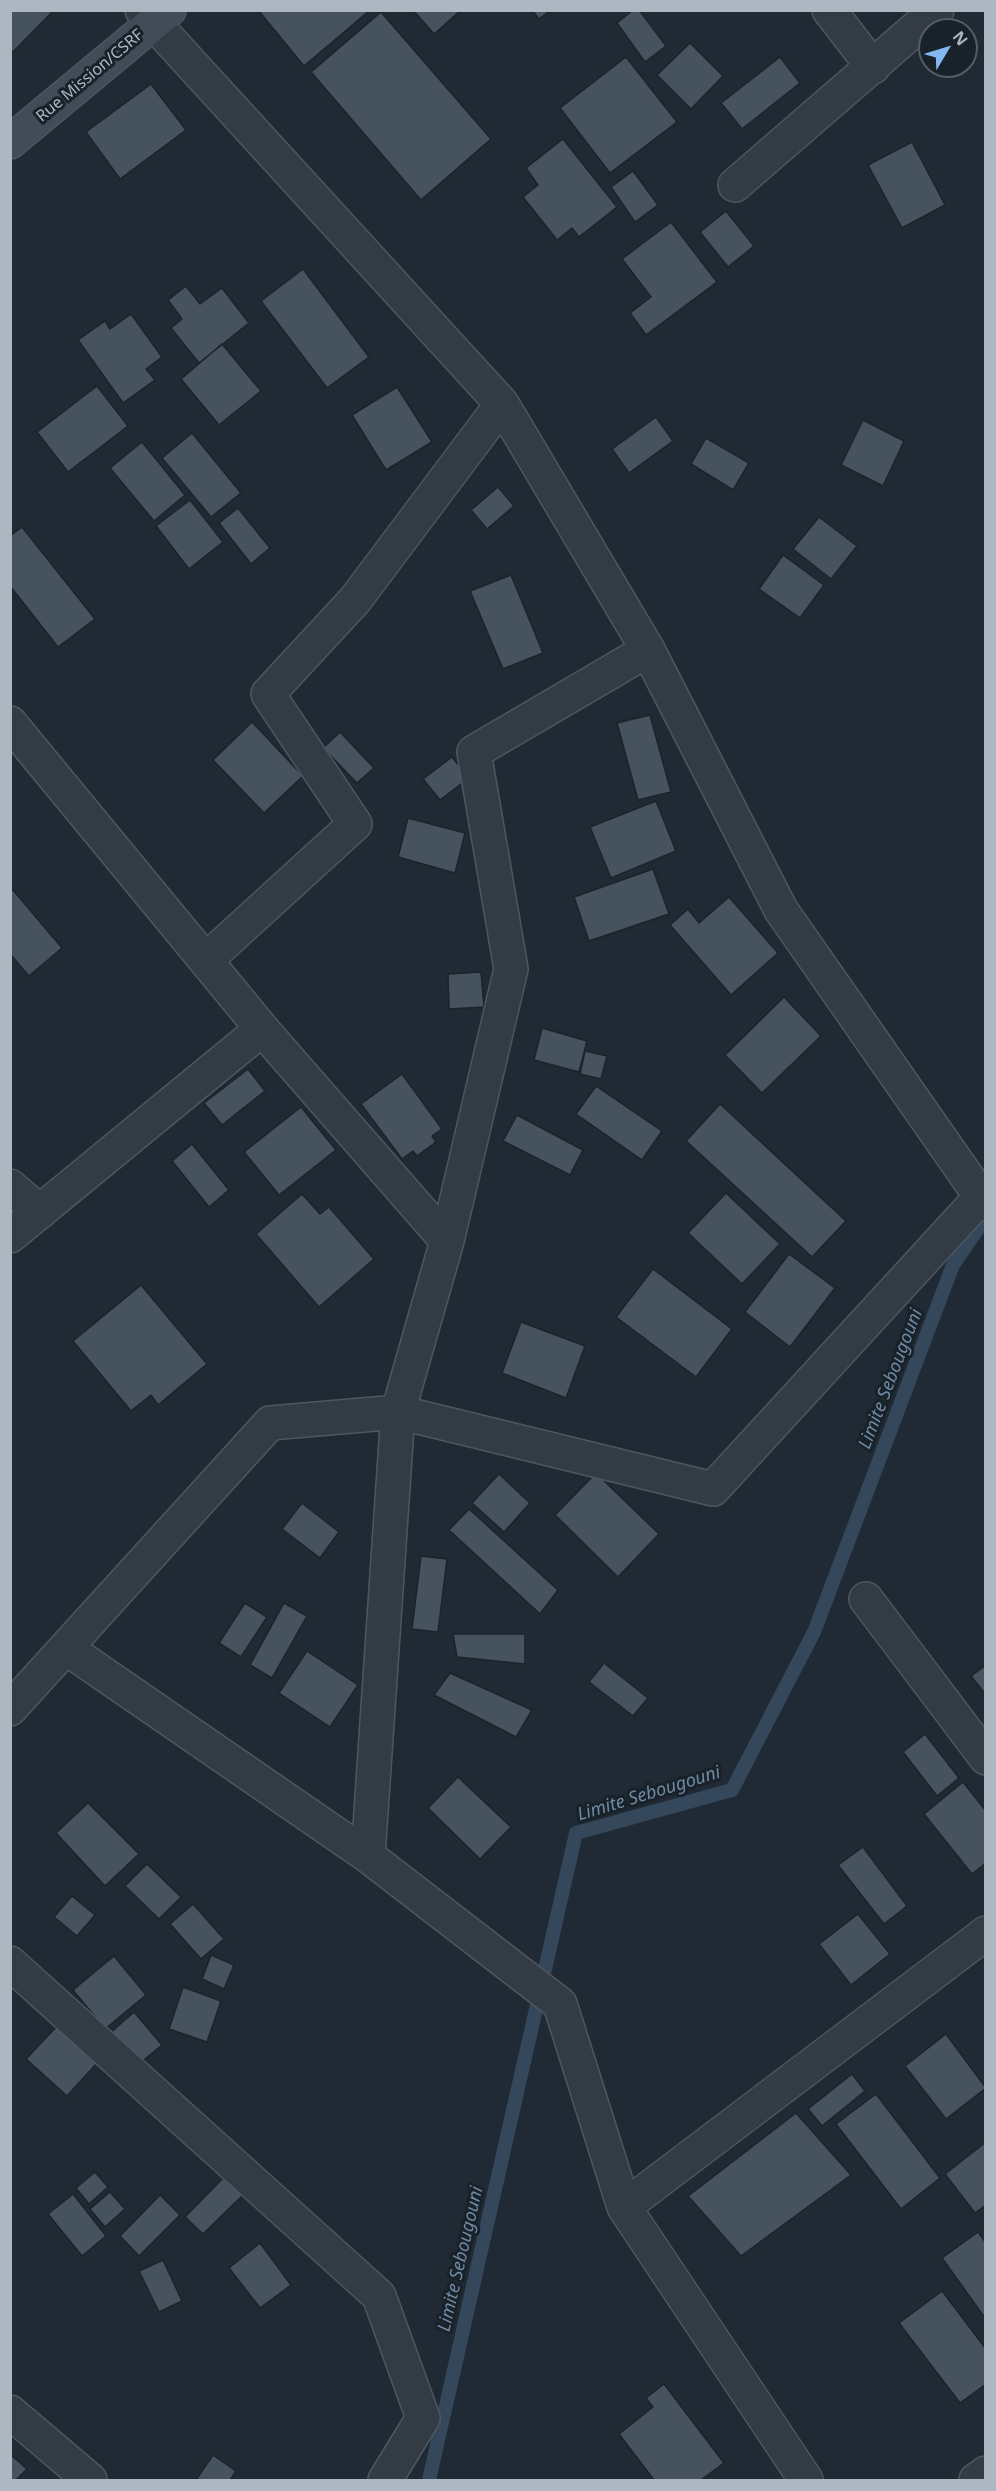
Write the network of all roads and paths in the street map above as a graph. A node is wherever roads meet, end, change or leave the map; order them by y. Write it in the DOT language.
graph roads {
  1 [pos="829,10"];
  2 [pos="937,10"];
  3 [pos="155,15"];
  4 [pos="873,67"];
  5 [pos="10,142"];
  6 [pos="735,184"];
  7 [pos="502,404"];
  8 [pos="648,650"];
  9 [pos="10,723"];
  10 [pos="206,960"];
  11 [pos="262,1029"];
  12 [pos="10,1186"];
  13 [pos="983,1201"];
  14 [pos="40,1212"];
  15 [pos="10,1236"];
  16 [pos="447,1241"];
  17 [pos="398,1413"];
  18 [pos="866,1599"];
  19 [pos="66,1648"];
  20 [pos="10,1709"];
  21 [pos="986,1758"];
  22 [pos="368,1856"];
  23 [pos="986,1933"];
  24 [pos="10,1963"];
  25 [pos="624,2207"];
  26 [pos="10,2412"];
  27 [pos="986,2473"];
  28 [pos="90,2481"];
  29 [pos="386,2481"];
  30 [pos="806,2481"];
  31 [pos="976,2481"];
  1 -- 4 [label="street"];
  2 -- 4 [label="street"];
  3 -- 5 [label="main road, Rue Mission/CSRF"];
  3 -- 7 [label="street"];
  4 -- 6 [label="street"];
  7 -- 8 [label="street"];
  7 -- 10 [label="street"];
  8 -- 13 [label="street"];
  8 -- 16 [label="street"];
  9 -- 10 [label="street"];
  10 -- 11 [label="street"];
  11 -- 14 [label="street"];
  11 -- 16 [label="street"];
  12 -- 14 [label="street"];
  13 -- 17 [label="street"];
  14 -- 15 [label="street"];
  16 -- 17 [label="street"];
  17 -- 19 [label="street"];
  17 -- 22 [label="street"];
  18 -- 21 [label="street"];
  19 -- 20 [label="street"];
  19 -- 22 [label="street"];
  22 -- 25 [label="street"];
  23 -- 25 [label="street"];
  24 -- 29 [label="street"];
  25 -- 30 [label="street"];
  26 -- 28 [label="street"];
  27 -- 31 [label="street"];
}
